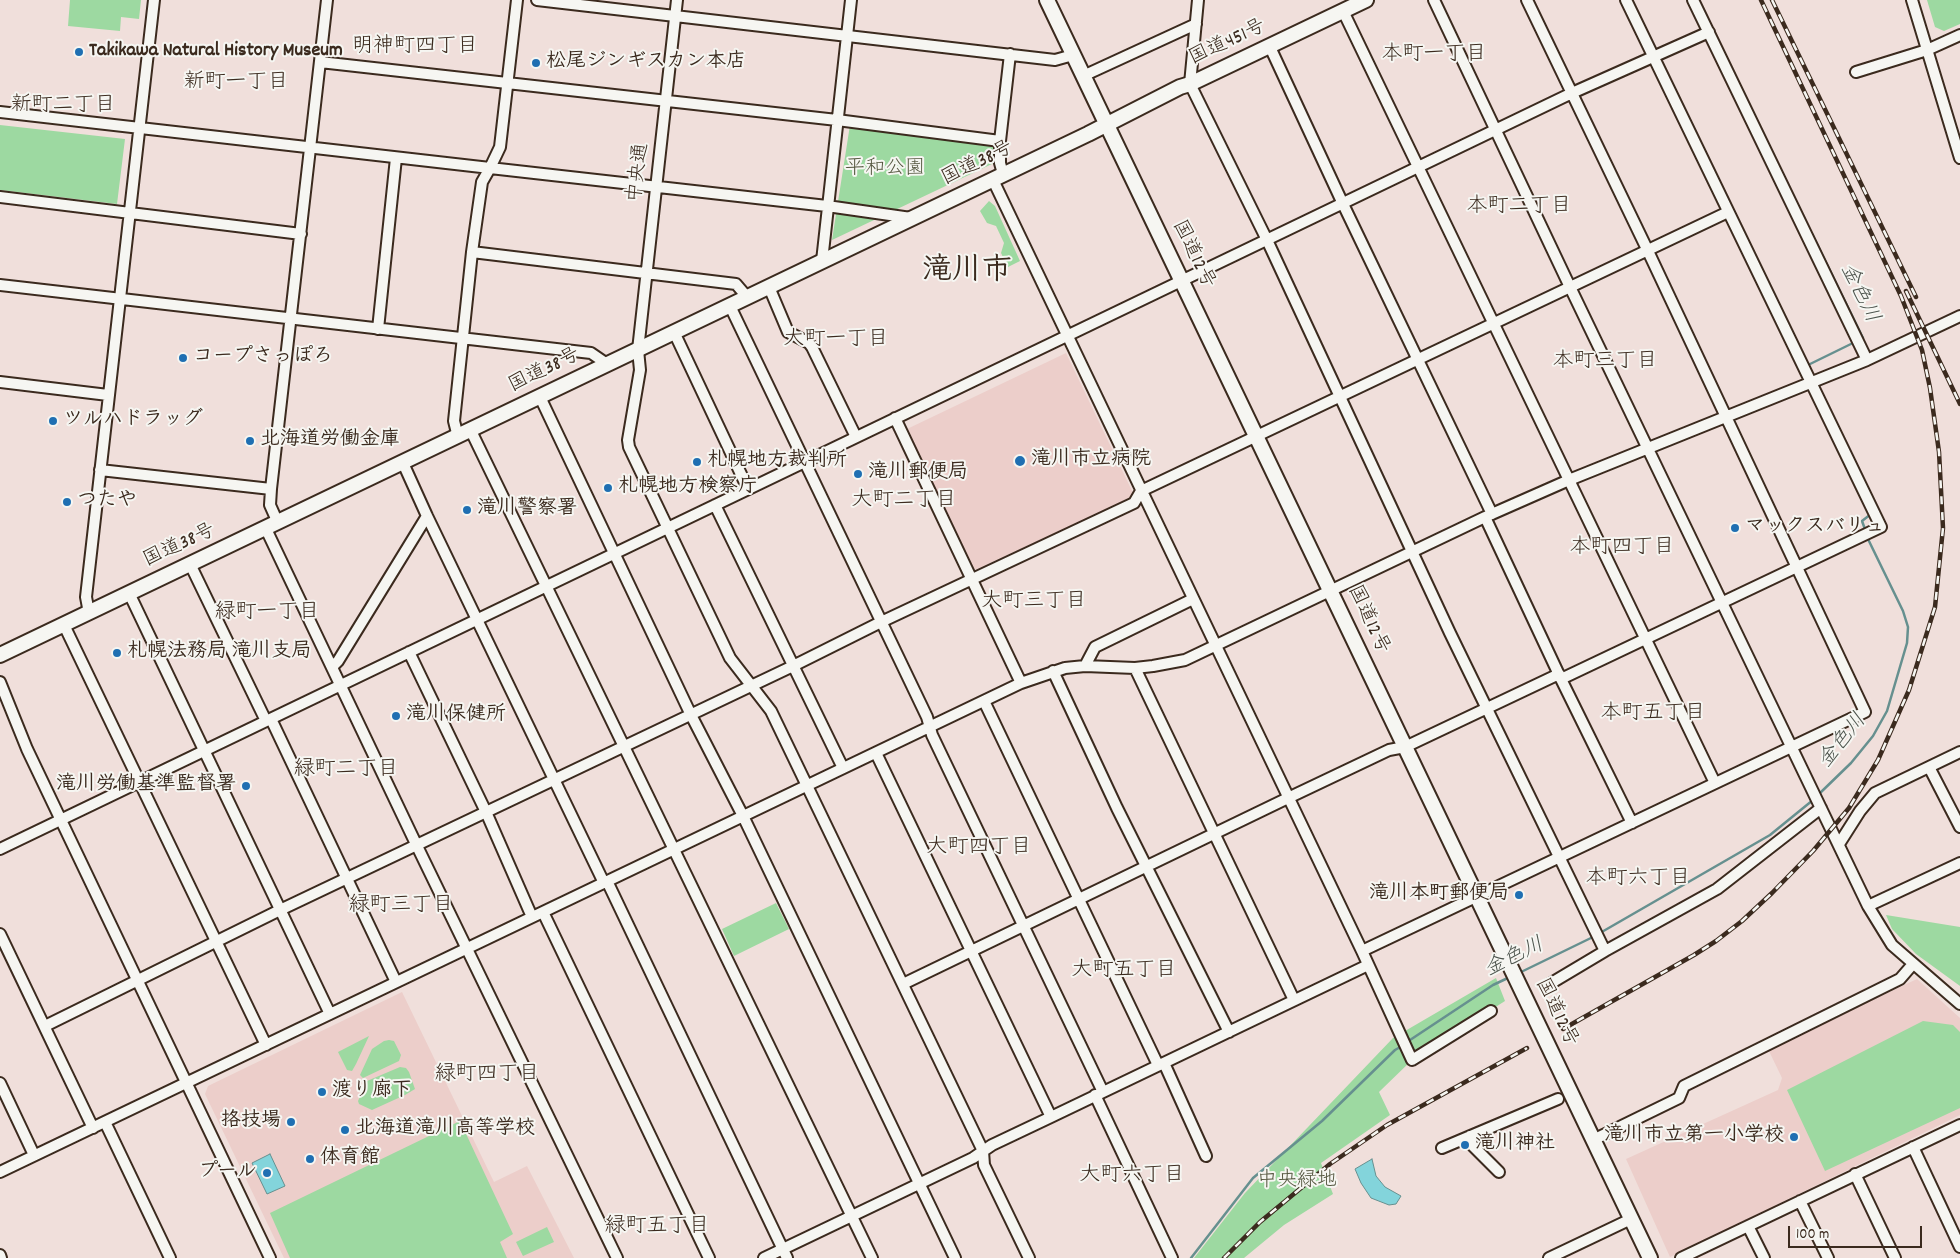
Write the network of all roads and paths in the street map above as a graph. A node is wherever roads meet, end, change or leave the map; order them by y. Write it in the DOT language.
graph roads {
  1 [pos="154,0"];
  2 [pos="327,0"];
  3 [pos="517,0"];
  4 [pos="537,0"];
  5 [pos="677,0"];
  6 [pos="851,0"];
  7 [pos="1047,0"];
  8 [pos="1198,0"];
  9 [pos="1366,0"];
  10 [pos="1434,0"];
  11 [pos="1527,0"];
  12 [pos="1626,0"];
  13 [pos="1694,0"];
  14 [pos="1912,0"];
  15 [pos="1343,11"];
  16 [pos="675,16"];
  17 [pos="1196,24"];
  18 [pos="1708,32"];
  19 [pos="1960,35"];
  20 [pos="847,36"];
  21 [pos="1270,47"];
  22 [pos="1927,50"];
  23 [pos="1010,54"];
  24 [pos="1073,54"];
  25 [pos="1652,56"];
  26 [pos="320,62"];
  27 [pos="1856,72"];
  28 [pos="1083,76"];
  29 [pos="507,84"];
  30 [pos="1190,84"];
  31 [pos="1572,93"];
  32 [pos="666,101"];
  33 [pos="0,112"];
  34 [pos="837,120"];
  35 [pos="1107,125"];
  36 [pos="139,128"];
  37 [pos="1497,130"];
  38 [pos="1000,141"];
  39 [pos="310,147"];
  40 [pos="396,158"];
  41 [pos="1960,158"];
  42 [pos="1419,166"];
  43 [pos="490,168"];
  44 [pos="998,177"];
  45 [pos="656,187"];
  46 [pos="0,197"];
  47 [pos="1343,204"];
  48 [pos="827,206"];
  49 [pos="1728,212"];
  50 [pos="129,213"];
  51 [pos="912,219"];
  52 [pos="301,234"];
  53 [pos="1267,240"];
  54 [pos="1647,249"];
  55 [pos="472,252"];
  56 [pos="822,261"];
  57 [pos="646,272"];
  58 [pos="1182,281"];
  59 [pos="0,285"];
  60 [pos="769,287"];
  61 [pos="1570,287"];
  62 [pos="748,298"];
  63 [pos="119,299"];
  64 [pos="730,306"];
  65 [pos="1960,316"];
  66 [pos="291,318"];
  67 [pos="1493,323"];
  68 [pos="378,329"];
  69 [pos="674,332"];
  70 [pos="1067,336"];
  71 [pos="464,338"];
  72 [pos="638,350"];
  73 [pos="1417,359"];
  74 [pos="1867,360"];
  75 [pos="607,364"];
  76 [pos="0,382"];
  77 [pos="1810,382"];
  78 [pos="108,395"];
  79 [pos="1340,396"];
  80 [pos="540,397"];
  81 [pos="1726,416"];
  82 [pos="895,418"];
  83 [pos="471,430"];
  84 [pos="458,437"];
  85 [pos="1256,437"];
  86 [pos="856,438"];
  87 [pos="1648,448"];
  88 [pos="804,462"];
  89 [pos="403,463"];
  90 [pos="100,470"];
  91 [pos="1569,480"];
  92 [pos="748,488"];
  93 [pos="271,489"];
  94 [pos="1142,491"];
  95 [pos="715,505"];
  96 [pos="427,516"];
  97 [pos="1488,516"];
  98 [pos="272,526"];
  99 [pos="668,528"];
  100 [pos="614,553"];
  101 [pos="1412,553"];
  102 [pos="190,564"];
  103 [pos="1796,567"];
  104 [pos="972,580"];
  105 [pos="546,586"];
  106 [pos="1331,592"];
  107 [pos="129,594"];
  108 [pos="1192,600"];
  109 [pos="1722,602"];
  110 [pos="89,612"];
  111 [pos="477,619"];
  112 [pos="881,622"];
  113 [pos="64,625"];
  114 [pos="1645,640"];
  115 [pos="1216,646"];
  116 [pos="408,652"];
  117 [pos="0,655"];
  118 [pos="793,666"];
  119 [pos="1085,666"];
  120 [pos="332,667"];
  121 [pos="1135,668"];
  122 [pos="1053,671"];
  123 [pos="1560,677"];
  124 [pos="0,682"];
  125 [pos="1021,683"];
  126 [pos="340,684"];
  127 [pos="752,685"];
  128 [pos="984,700"];
  129 [pos="1487,708"];
  130 [pos="691,715"];
  131 [pos="268,720"];
  132 [pos="929,727"];
  133 [pos="623,746"];
  134 [pos="1405,746"];
  135 [pos="1791,746"];
  136 [pos="204,750"];
  137 [pos="1960,752"];
  138 [pos="876,753"];
  139 [pos="1929,767"];
  140 [pos="843,768"];
  141 [pos="554,780"];
  142 [pos="140,781"];
  143 [pos="1715,783"];
  144 [pos="807,785"];
  145 [pos="1288,798"];
  146 [pos="1821,808"];
  147 [pos="486,812"];
  148 [pos="743,816"];
  149 [pos="60,820"];
  150 [pos="1632,824"];
  151 [pos="1960,827"];
  152 [pos="1214,834"];
  153 [pos="1839,844"];
  154 [pos="417,846"];
  155 [pos="0,849"];
  156 [pos="675,849"];
  157 [pos="1559,857"];
  158 [pos="1960,863"];
  159 [pos="1146,867"];
  160 [pos="347,879"];
  161 [pos="606,882"];
  162 [pos="1478,897"];
  163 [pos="1079,898"];
  164 [pos="1868,906"];
  165 [pos="280,910"];
  166 [pos="543,912"];
  167 [pos="532,917"];
  168 [pos="1024,925"];
  169 [pos="0,934"];
  170 [pos="216,942"];
  171 [pos="467,949"];
  172 [pos="972,951"];
  173 [pos="1362,951"];
  174 [pos="1605,951"];
  175 [pos="1913,964"];
  176 [pos="1368,965"];
  177 [pos="137,980"];
  178 [pos="396,982"];
  179 [pos="903,984"];
  180 [pos="1548,984"];
  181 [pos="1294,1000"];
  182 [pos="1960,1004"];
  183 [pos="1491,1011"];
  184 [pos="330,1014"];
  185 [pos="45,1026"];
  186 [pos="1229,1032"];
  187 [pos="266,1044"];
  188 [pos="1161,1064"];
  189 [pos="0,1083"];
  190 [pos="186,1083"];
  191 [pos="1099,1093"];
  192 [pos="1558,1099"];
  193 [pos="1050,1117"];
  194 [pos="105,1122"];
  195 [pos="92,1128"];
  196 [pos="1959,1129"];
  197 [pos="1470,1136"];
  198 [pos="1593,1140"];
  199 [pos="1913,1147"];
  200 [pos="1442,1148"];
  201 [pos="983,1151"];
  202 [pos="34,1156"];
  203 [pos="1206,1156"];
  204 [pos="0,1172"];
  205 [pos="1499,1172"];
  206 [pos="1855,1174"];
  207 [pos="920,1183"];
  208 [pos="1800,1201"];
  209 [pos="852,1216"];
  210 [pos="1631,1219"];
  211 [pos="1748,1226"];
  212 [pos="1960,1247"];
  213 [pos="785,1254"];
  214 [pos="170,1258"];
  215 [pos="270,1258"];
  216 [pos="617,1258"];
  217 [pos="709,1258"];
  218 [pos="764,1258"];
  219 [pos="872,1258"];
  220 [pos="955,1258"];
  221 [pos="1029,1258"];
  222 [pos="1172,1258"];
  223 [pos="1549,1258"];
  224 [pos="1650,1258"];
  225 [pos="1681,1258"];
  226 [pos="1764,1258"];
  227 [pos="1828,1258"];
  228 [pos="1895,1258"];
  1 -- 36 [label="street"];
  2 -- 26 [label="street"];
  3 -- 29 [label="street"];
  4 -- 16 [label="street"];
  5 -- 16 [label="street, 中央通"];
  6 -- 20 [label="street"];
  7 -- 24 [label="highway, 国道12号"];
  8 -- 17 [label="street"];
  9 -- 15 [label="highway, 国道451号"];
  10 -- 37 [label="street"];
  11 -- 31 [label="street"];
  12 -- 25 [label="street"];
  13 -- 18 [label="street"];
  14 -- 22 [label="street"];
  15 -- 21 [label="highway, 国道451号"];
  15 -- 42 [label="street"];
  16 -- 20 [label="street"];
  16 -- 32 [label="street, 中央通"];
  17 -- 28 [label="street"];
  17 -- 30 [label="street"];
  18 -- 25 [label="street"];
  18 -- 74 [label="street"];
  19 -- 22 [label="street"];
  20 -- 23 [label="street"];
  20 -- 34 [label="street"];
  21 -- 30 [label="highway, 国道451号"];
  21 -- 47 [label="street"];
  22 -- 27 [label="street"];
  22 -- 41 [label="street"];
  23 -- 24 [label="street"];
  23 -- 38 [label="street"];
  24 -- 28 [label="highway, 国道12号"];
  25 -- 31 [label="street"];
  25 -- 49 [label="street"];
  26 -- 29 [label="street"];
  26 -- 39 [label="street"];
  28 -- 35 [label="highway, 国道12号"];
  29 -- 32 [label="street"];
  29 -- 43 [label="street"];
  30 -- 35 [label="highway, 国道451号"];
  30 -- 53 [label="street"];
  31 -- 37 [label="street"];
  31 -- 54 [label="street"];
  32 -- 34 [label="street"];
  32 -- 45 [label="street, 中央通"];
  33 -- 36 [label="street"];
  34 -- 38 [label="street"];
  34 -- 48 [label="street"];
  35 -- 44 [label="highway, 国道38号"];
  35 -- 58 [label="highway, 国道12号"];
  36 -- 39 [label="street"];
  36 -- 50 [label="street"];
  37 -- 42 [label="street"];
  37 -- 61 [label="street"];
  38 -- 44 [label="street"];
  39 -- 40 [label="street"];
  39 -- 52 [label="street"];
  40 -- 43 [label="street"];
  40 -- 68 [label="street"];
  42 -- 47 [label="street"];
  42 -- 67 [label="street"];
  43 -- 45 [label="street"];
  43 -- 55 [label="street"];
  44 -- 51 [label="highway, 国道38号"];
  44 -- 70 [label="street"];
  45 -- 48 [label="street"];
  45 -- 57 [label="street, 中央通"];
  46 -- 50 [label="street"];
  47 -- 53 [label="street"];
  47 -- 73 [label="street"];
  48 -- 51 [label="street"];
  48 -- 56 [label="street"];
  49 -- 54 [label="street"];
  49 -- 77 [label="street"];
  50 -- 52 [label="street"];
  50 -- 63 [label="street"];
  51 -- 56 [label="highway, 国道38号"];
  52 -- 66 [label="street"];
  53 -- 58 [label="street"];
  53 -- 79 [label="street"];
  54 -- 61 [label="street"];
  54 -- 81 [label="street"];
  55 -- 57 [label="street"];
  55 -- 71 [label="street"];
  56 -- 60 [label="highway, 国道38号"];
  57 -- 62 [label="street"];
  57 -- 72 [label="street, 中央通"];
  58 -- 70 [label="street"];
  58 -- 85 [label="highway, 国道12号"];
  59 -- 63 [label="street"];
  60 -- 62 [label="highway, 国道38号"];
  60 -- 86 [label="street"];
  61 -- 67 [label="street"];
  61 -- 87 [label="street"];
  62 -- 64 [label="highway, 国道38号"];
  63 -- 66 [label="street"];
  63 -- 78 [label="street"];
  64 -- 69 [label="highway, 国道38号"];
  64 -- 88 [label="street"];
  65 -- 74 [label="street"];
  66 -- 68 [label="street"];
  66 -- 93 [label="street"];
  67 -- 73 [label="street"];
  67 -- 91 [label="street"];
  68 -- 71 [label="street"];
  69 -- 72 [label="highway, 国道38号"];
  69 -- 92 [label="street"];
  70 -- 82 [label="street"];
  70 -- 94 [label="street"];
  71 -- 75 [label="street"];
  71 -- 84 [label="street"];
  72 -- 75 [label="highway, 国道38号"];
  72 -- 99 [label="street, 中央通"];
  73 -- 79 [label="street"];
  73 -- 97 [label="street"];
  74 -- 77 [label="street"];
  75 -- 80 [label="highway, 国道38号"];
  76 -- 78 [label="street"];
  77 -- 81 [label="street"];
  77 -- 103 [label="street"];
  78 -- 90 [label="street"];
  79 -- 85 [label="street"];
  79 -- 101 [label="street"];
  80 -- 83 [label="highway, 国道38号"];
  80 -- 100 [label="street"];
  81 -- 87 [label="street"];
  81 -- 103 [label="street"];
  82 -- 86 [label="street"];
  82 -- 104 [label="street"];
  83 -- 84 [label="highway, 国道38号"];
  83 -- 105 [label="street"];
  84 -- 89 [label="highway, 国道38号"];
  85 -- 94 [label="street"];
  85 -- 106 [label="highway, 国道12号"];
  86 -- 88 [label="street"];
  87 -- 91 [label="street"];
  87 -- 109 [label="street"];
  88 -- 92 [label="street"];
  88 -- 112 [label="street"];
  89 -- 96 [label="street"];
  89 -- 98 [label="highway, 国道38号"];
  90 -- 93 [label="street"];
  90 -- 110 [label="street"];
  91 -- 97 [label="street"];
  91 -- 114 [label="street"];
  92 -- 95 [label="street"];
  93 -- 98 [label="street"];
  94 -- 104 [label="street"];
  94 -- 108 [label="street"];
  95 -- 99 [label="street"];
  95 -- 118 [label="street"];
  96 -- 111 [label="street"];
  96 -- 120 [label="street"];
  97 -- 101 [label="street"];
  97 -- 123 [label="street"];
  98 -- 102 [label="highway, 国道38号"];
  98 -- 120 [label="street"];
  99 -- 100 [label="street"];
  99 -- 127 [label="street, 中央通"];
  100 -- 105 [label="street"];
  100 -- 130 [label="street"];
  101 -- 106 [label="street"];
  101 -- 129 [label="street"];
  102 -- 107 [label="highway, 国道38号"];
  102 -- 131 [label="street"];
  103 -- 109 [label="street"];
  103 -- 135 [label="street"];
  104 -- 112 [label="street"];
  104 -- 125 [label="street"];
  105 -- 111 [label="street"];
  105 -- 133 [label="street"];
  106 -- 115 [label="street"];
  106 -- 134 [label="highway, 国道12号"];
  107 -- 110 [label="highway, 国道38号"];
  107 -- 136 [label="street"];
  108 -- 115 [label="street"];
  108 -- 119 [label="street"];
  109 -- 114 [label="street"];
  109 -- 135 [label="street"];
  110 -- 113 [label="highway, 国道38号"];
  111 -- 116 [label="street"];
  111 -- 141 [label="street"];
  112 -- 118 [label="street"];
  112 -- 132 [label="street"];
  113 -- 117 [label="highway, 国道38号"];
  113 -- 142 [label="street"];
  114 -- 123 [label="street"];
  114 -- 143 [label="street"];
  115 -- 121 [label="street"];
  115 -- 145 [label="street"];
  116 -- 126 [label="street"];
  116 -- 147 [label="street"];
  118 -- 127 [label="street"];
  118 -- 140 [label="street"];
  119 -- 121 [label="street"];
  119 -- 122 [label="street"];
  120 -- 126 [label="street"];
  121 -- 152 [label="street"];
  122 -- 125 [label="street"];
  122 -- 159 [label="street"];
  123 -- 129 [label="street"];
  123 -- 150 [label="street"];
  124 -- 149 [label="street"];
  125 -- 128 [label="street"];
  126 -- 131 [label="street"];
  126 -- 154 [label="street"];
  127 -- 130 [label="street"];
  127 -- 144 [label="street, 中央通"];
  128 -- 132 [label="street"];
  128 -- 163 [label="street"];
  129 -- 134 [label="street"];
  129 -- 157 [label="street"];
  130 -- 133 [label="street"];
  130 -- 148 [label="street"];
  131 -- 136 [label="street"];
  131 -- 160 [label="street"];
  132 -- 138 [label="street"];
  132 -- 168 [label="street"];
  133 -- 141 [label="street"];
  133 -- 156 [label="street"];
  134 -- 145 [label="street"];
  134 -- 162 [label="highway, 国道12号"];
  135 -- 143 [label="street"];
  135 -- 146 [label="street"];
  136 -- 142 [label="street"];
  136 -- 165 [label="street"];
  137 -- 139 [label="street"];
  138 -- 140 [label="street"];
  138 -- 172 [label="street"];
  139 -- 151 [label="street"];
  139 -- 153 [label="street"];
  140 -- 144 [label="street"];
  141 -- 147 [label="street"];
  141 -- 161 [label="street"];
  142 -- 149 [label="street"];
  142 -- 170 [label="street"];
  143 -- 150 [label="street"];
  144 -- 148 [label="street"];
  144 -- 179 [label="street, 中央通"];
  145 -- 152 [label="street"];
  145 -- 173 [label="street"];
  146 -- 153 [label="street"];
  146 -- 174 [label="street"];
  147 -- 154 [label="street"];
  147 -- 167 [label="street"];
  148 -- 156 [label="street"];
  148 -- 207 [label="street"];
  149 -- 155 [label="street"];
  149 -- 177 [label="street"];
  150 -- 157 [label="street"];
  152 -- 159 [label="street"];
  152 -- 181 [label="street"];
  153 -- 164 [label="street"];
  154 -- 160 [label="street"];
  154 -- 171 [label="street"];
  156 -- 161 [label="street"];
  156 -- 209 [label="street"];
  157 -- 162 [label="street"];
  157 -- 174 [label="street"];
  158 -- 164 [label="street"];
  159 -- 163 [label="street"];
  159 -- 186 [label="street"];
  160 -- 165 [label="street"];
  160 -- 178 [label="street"];
  161 -- 166 [label="street"];
  161 -- 213 [label="street"];
  162 -- 173 [label="street"];
  162 -- 198 [label="highway, 国道12号"];
  163 -- 168 [label="street"];
  163 -- 188 [label="street"];
  164 -- 175 [label="street"];
  165 -- 170 [label="street"];
  165 -- 184 [label="street"];
  166 -- 167 [label="street"];
  166 -- 217 [label="street"];
  167 -- 171 [label="street"];
  168 -- 172 [label="street"];
  168 -- 191 [label="street"];
  169 -- 185 [label="street"];
  170 -- 177 [label="street"];
  170 -- 187 [label="street"];
  171 -- 178 [label="street"];
  171 -- 216 [label="street"];
  172 -- 179 [label="street"];
  172 -- 193 [label="street"];
  173 -- 176 [label="street"];
  174 -- 180 [label="street"];
  175 -- 182 [label="street"];
  175 -- 198 [label="street"];
  176 -- 181 [label="street"];
  176 -- 183 [label="street"];
  177 -- 185 [label="street"];
  177 -- 190 [label="street"];
  178 -- 184 [label="street"];
  179 -- 201 [label="street, 中央通"];
  181 -- 186 [label="street"];
  184 -- 187 [label="street"];
  185 -- 195 [label="street"];
  186 -- 188 [label="street"];
  187 -- 190 [label="street"];
  188 -- 191 [label="street"];
  188 -- 203 [label="street"];
  189 -- 202 [label="street"];
  190 -- 194 [label="street"];
  190 -- 215 [label="street"];
  191 -- 193 [label="street"];
  191 -- 222 [label="street"];
  192 -- 197 [label="street"];
  193 -- 201 [label="street"];
  194 -- 195 [label="street"];
  194 -- 214 [label="street"];
  195 -- 202 [label="street"];
  196 -- 199 [label="street"];
  197 -- 200 [label="street"];
  197 -- 205 [label="street"];
  198 -- 210 [label="highway, 国道12号"];
  199 -- 206 [label="street"];
  199 -- 212 [label="street"];
  201 -- 207 [label="street"];
  201 -- 221 [label="street, 中央通"];
  202 -- 204 [label="street"];
  206 -- 208 [label="street"];
  206 -- 228 [label="street"];
  207 -- 209 [label="street"];
  207 -- 220 [label="street"];
  208 -- 211 [label="street"];
  208 -- 227 [label="street"];
  209 -- 213 [label="street"];
  209 -- 219 [label="street"];
  210 -- 223 [label="street"];
  210 -- 224 [label="highway, 国道12号"];
  211 -- 225 [label="street"];
  211 -- 226 [label="street"];
  213 -- 218 [label="street"];
}
